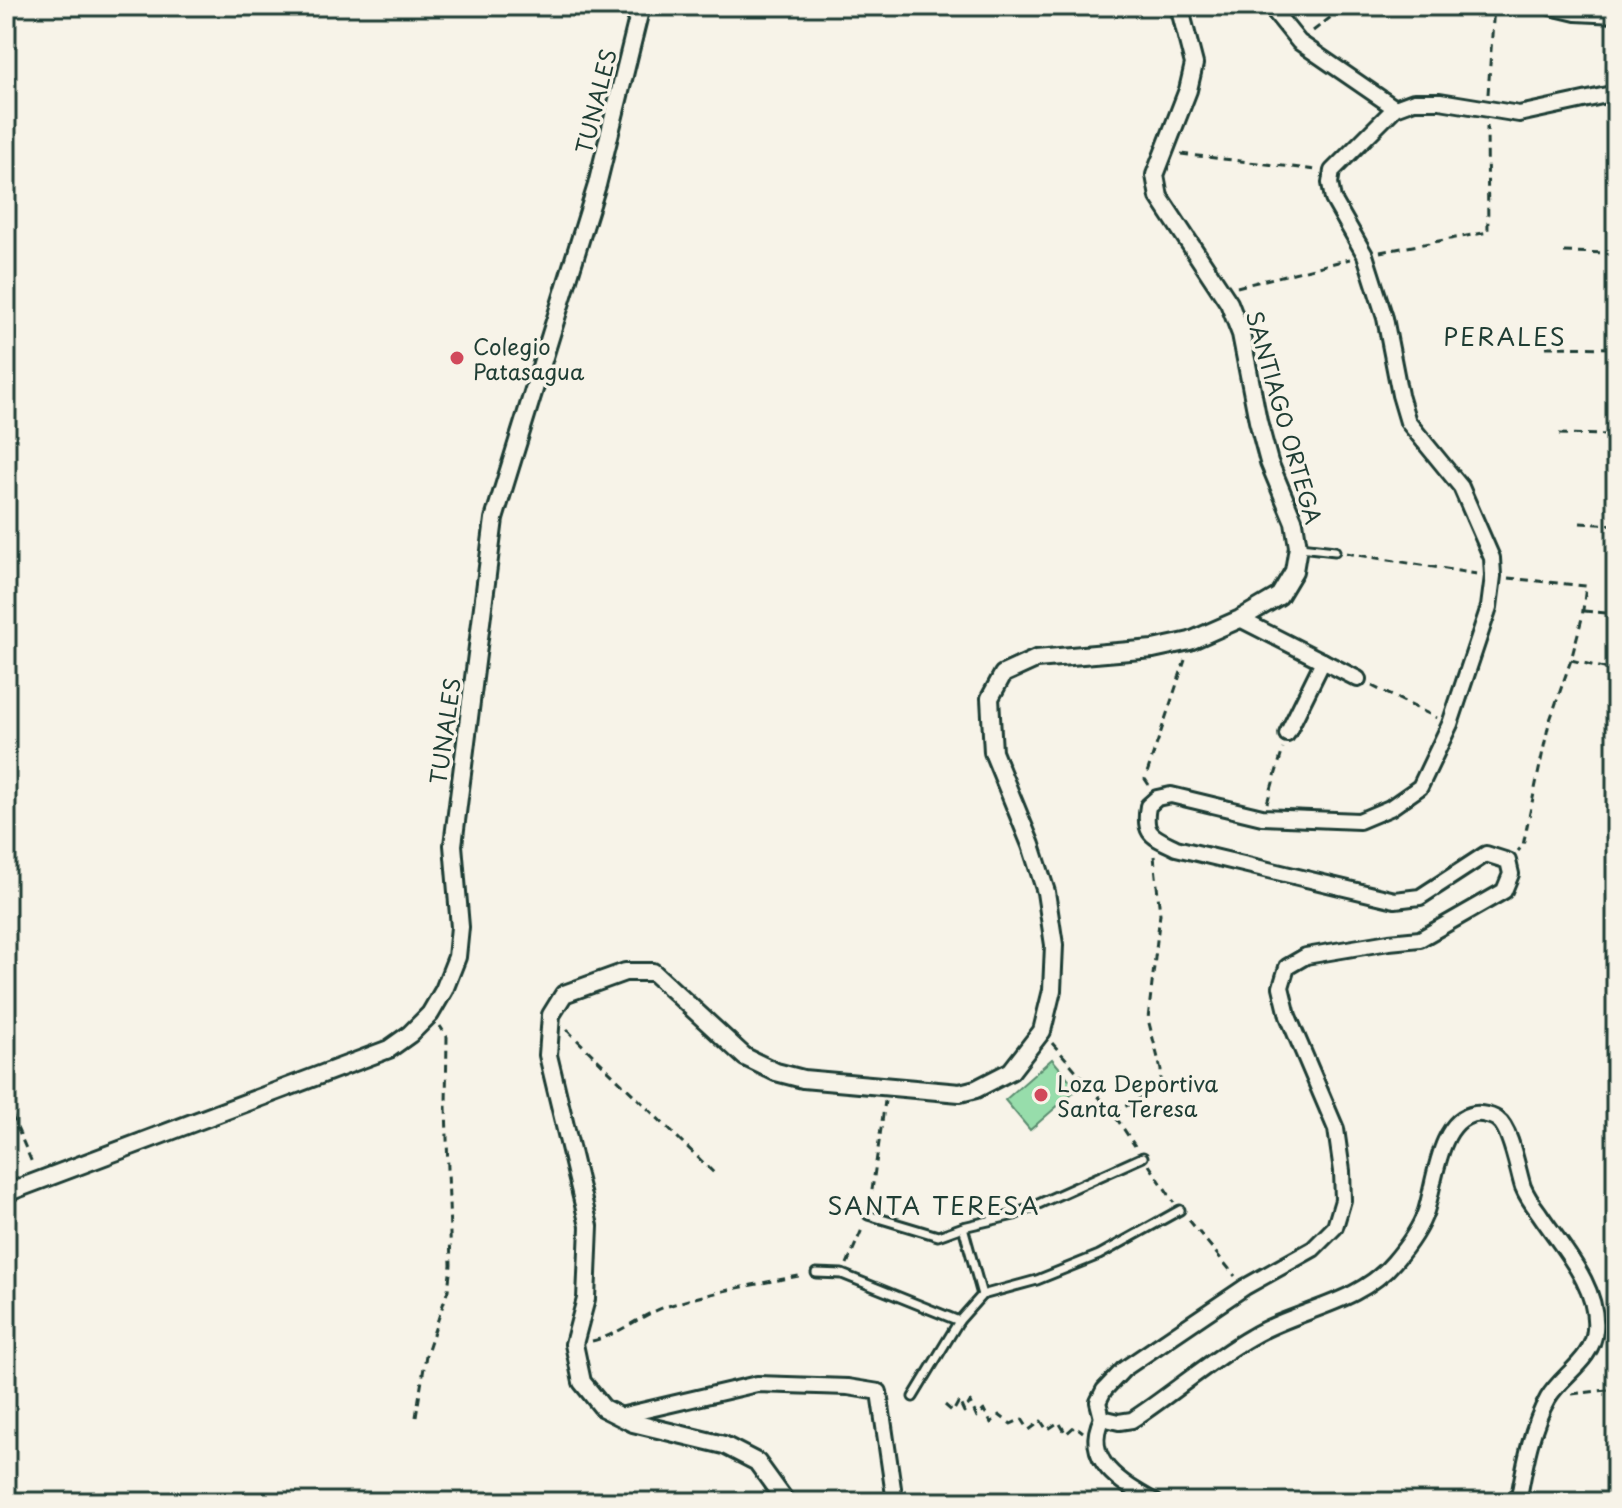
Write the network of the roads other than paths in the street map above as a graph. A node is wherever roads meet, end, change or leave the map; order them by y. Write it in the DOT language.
graph roads {
  1 [pos="641,6"];
  2 [pos="1179,6"];
  3 [pos="1270,6"];
  4 [pos="1551,6"];
  5 [pos="1616,14"];
  6 [pos="1616,93"];
  7 [pos="1395,108"];
  8 [pos="1298,547"];
  9 [pos="1335,551"];
  10 [pos="1240,619"];
  11 [pos="1323,661"];
  12 [pos="1358,679"];
  13 [pos="1287,734"];
  14 [pos="1143,1157"];
  15 [pos="6,1193"];
  16 [pos="1180,1210"];
  17 [pos="868,1215"];
  18 [pos="963,1227"];
  19 [pos="816,1273"];
  20 [pos="982,1295"];
  21 [pos="959,1321"];
  22 [pos="913,1397"];
  23 [pos="620,1416"];
  24 [pos="1102,1418"];
  25 [pos="786,1502"];
  26 [pos="895,1502"];
  27 [pos="1155,1502"];
  28 [pos="1522,1502"];
  1 -- 15 [label="street, TUNALES"];
  2 -- 8 [label="street, SANTIAGO ORTEGA"];
  3 -- 7 [label="street"];
  4 -- 5 [label="street"];
  6 -- 7 [label="street"];
  7 -- 24 [label="street"];
  8 -- 9 [label="lane"];
  8 -- 10 [label="street, SANTIAGO ORTEGA"];
  10 -- 11 [label="street"];
  10 -- 23 [label="street, SANTIAGO ORTEGA"];
  11 -- 12 [label="street"];
  11 -- 13 [label="street"];
  14 -- 18 [label="lane"];
  16 -- 20 [label="lane"];
  17 -- 18 [label="lane"];
  18 -- 20 [label="lane"];
  19 -- 21 [label="lane"];
  20 -- 21 [label="lane"];
  21 -- 22 [label="lane"];
  23 -- 25 [label="street"];
  23 -- 26 [label="street"];
  24 -- 27 [label="street"];
  24 -- 28 [label="street"];
}
